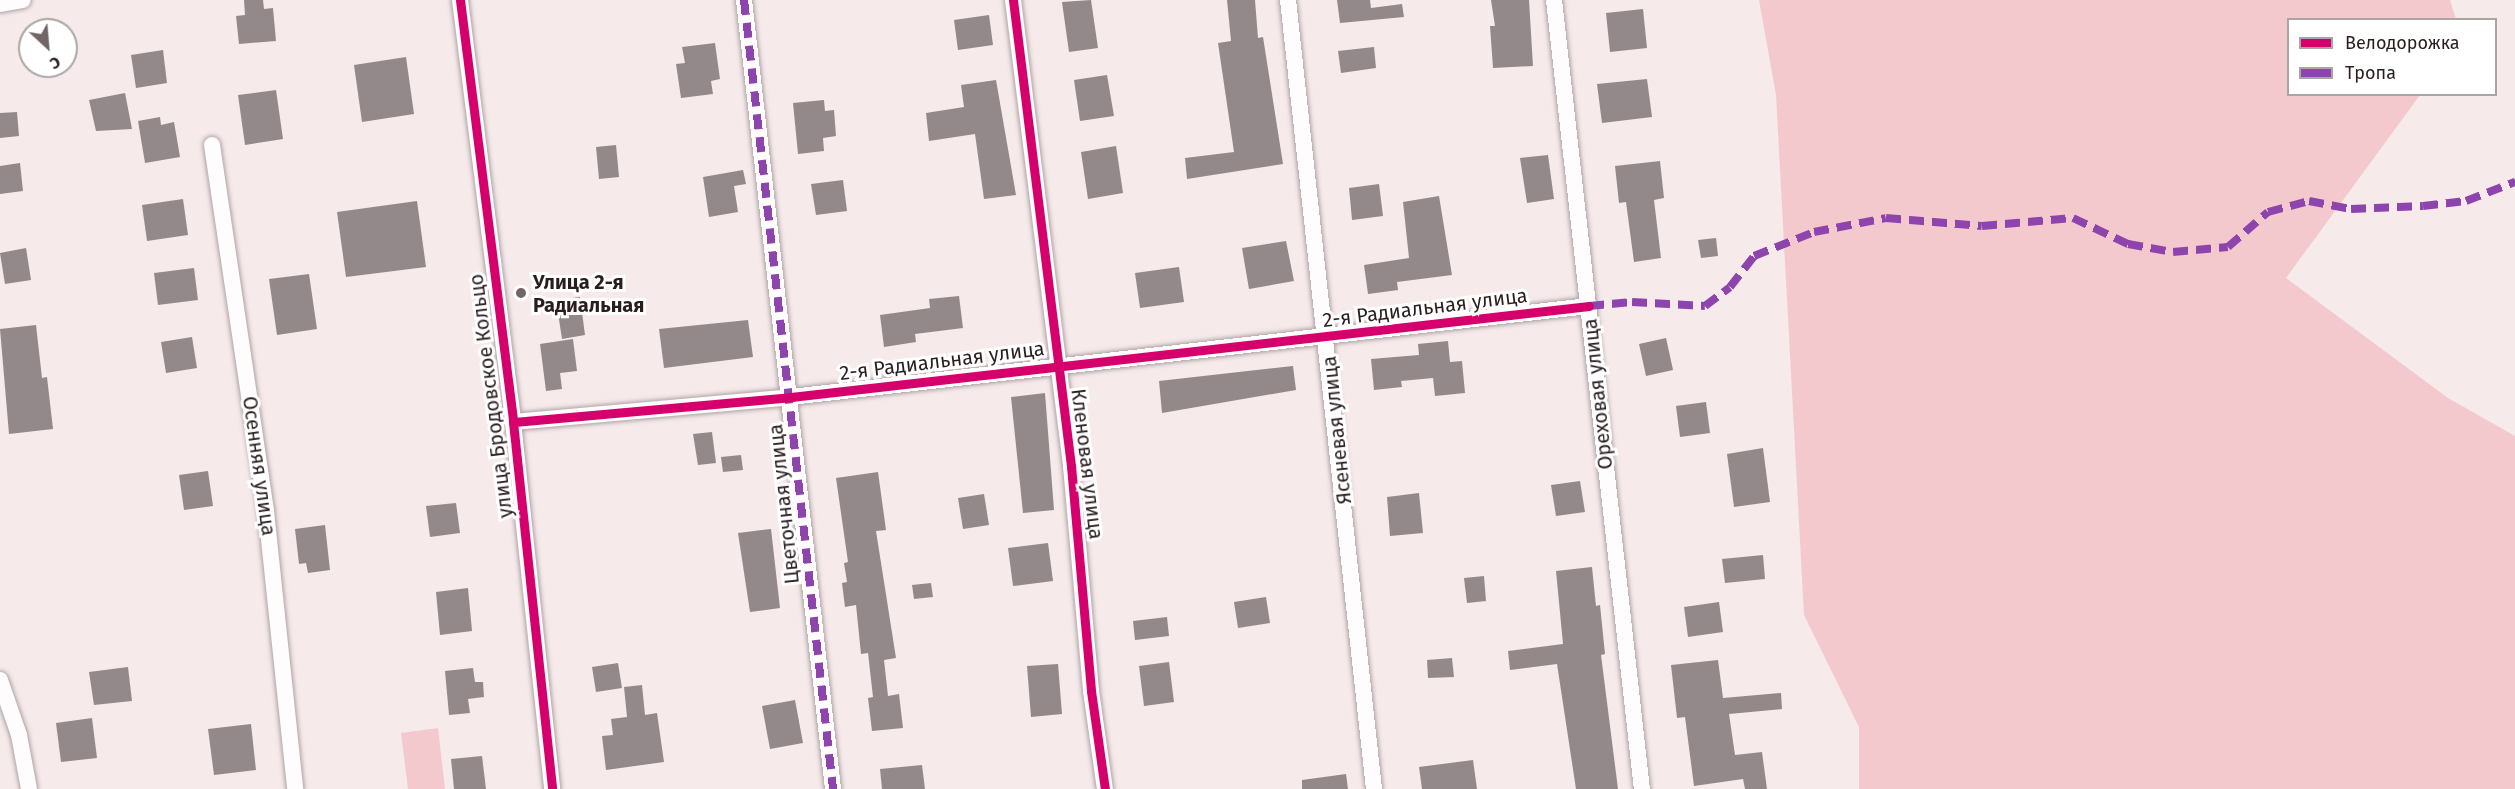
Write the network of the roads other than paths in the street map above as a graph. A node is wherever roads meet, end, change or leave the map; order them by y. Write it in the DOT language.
graph roads {
  1 [pos="23,0"];
  2 [pos="460,0"];
  3 [pos="744,0"];
  4 [pos="1013,0"];
  5 [pos="1288,0"];
  6 [pos="1554,0"];
  7 [pos="0,4"];
  8 [pos="212,145"];
  9 [pos="1589,306"];
  10 [pos="1327,337"];
  11 [pos="1056,366"];
  12 [pos="790,397"];
  13 [pos="513,422"];
  14 [pos="0,680"];
  15 [pos="28,789"];
  16 [pos="295,789"];
  17 [pos="552,789"];
  18 [pos="833,789"];
  19 [pos="1105,789"];
  20 [pos="1374,789"];
  21 [pos="1642,789"];
  1 -- 7 [label="street"];
  2 -- 13 [label="street, улица Бродовское Кольцо"];
  3 -- 12 [label="street, Цветочная улица"];
  4 -- 11 [label="street, Кленовая улица"];
  5 -- 10 [label="street, Ясеневая улица"];
  6 -- 9 [label="street, Ореховая улица"];
  8 -- 16 [label="street, Осенняя улица"];
  9 -- 10 [label="street, 2-я Радиальная улица"];
  9 -- 21 [label="street, Ореховая улица"];
  10 -- 11 [label="street, 2-я Радиальная улица"];
  10 -- 20 [label="street, Ясеневая улица"];
  11 -- 12 [label="street, 2-я Радиальная улица"];
  11 -- 19 [label="street, Кленовая улица"];
  12 -- 13 [label="street, 2-я Радиальная улица"];
  12 -- 18 [label="street, Цветочная улица"];
  13 -- 17 [label="street, улица Бродовское Кольцо"];
  14 -- 15 [label="street"];
}
